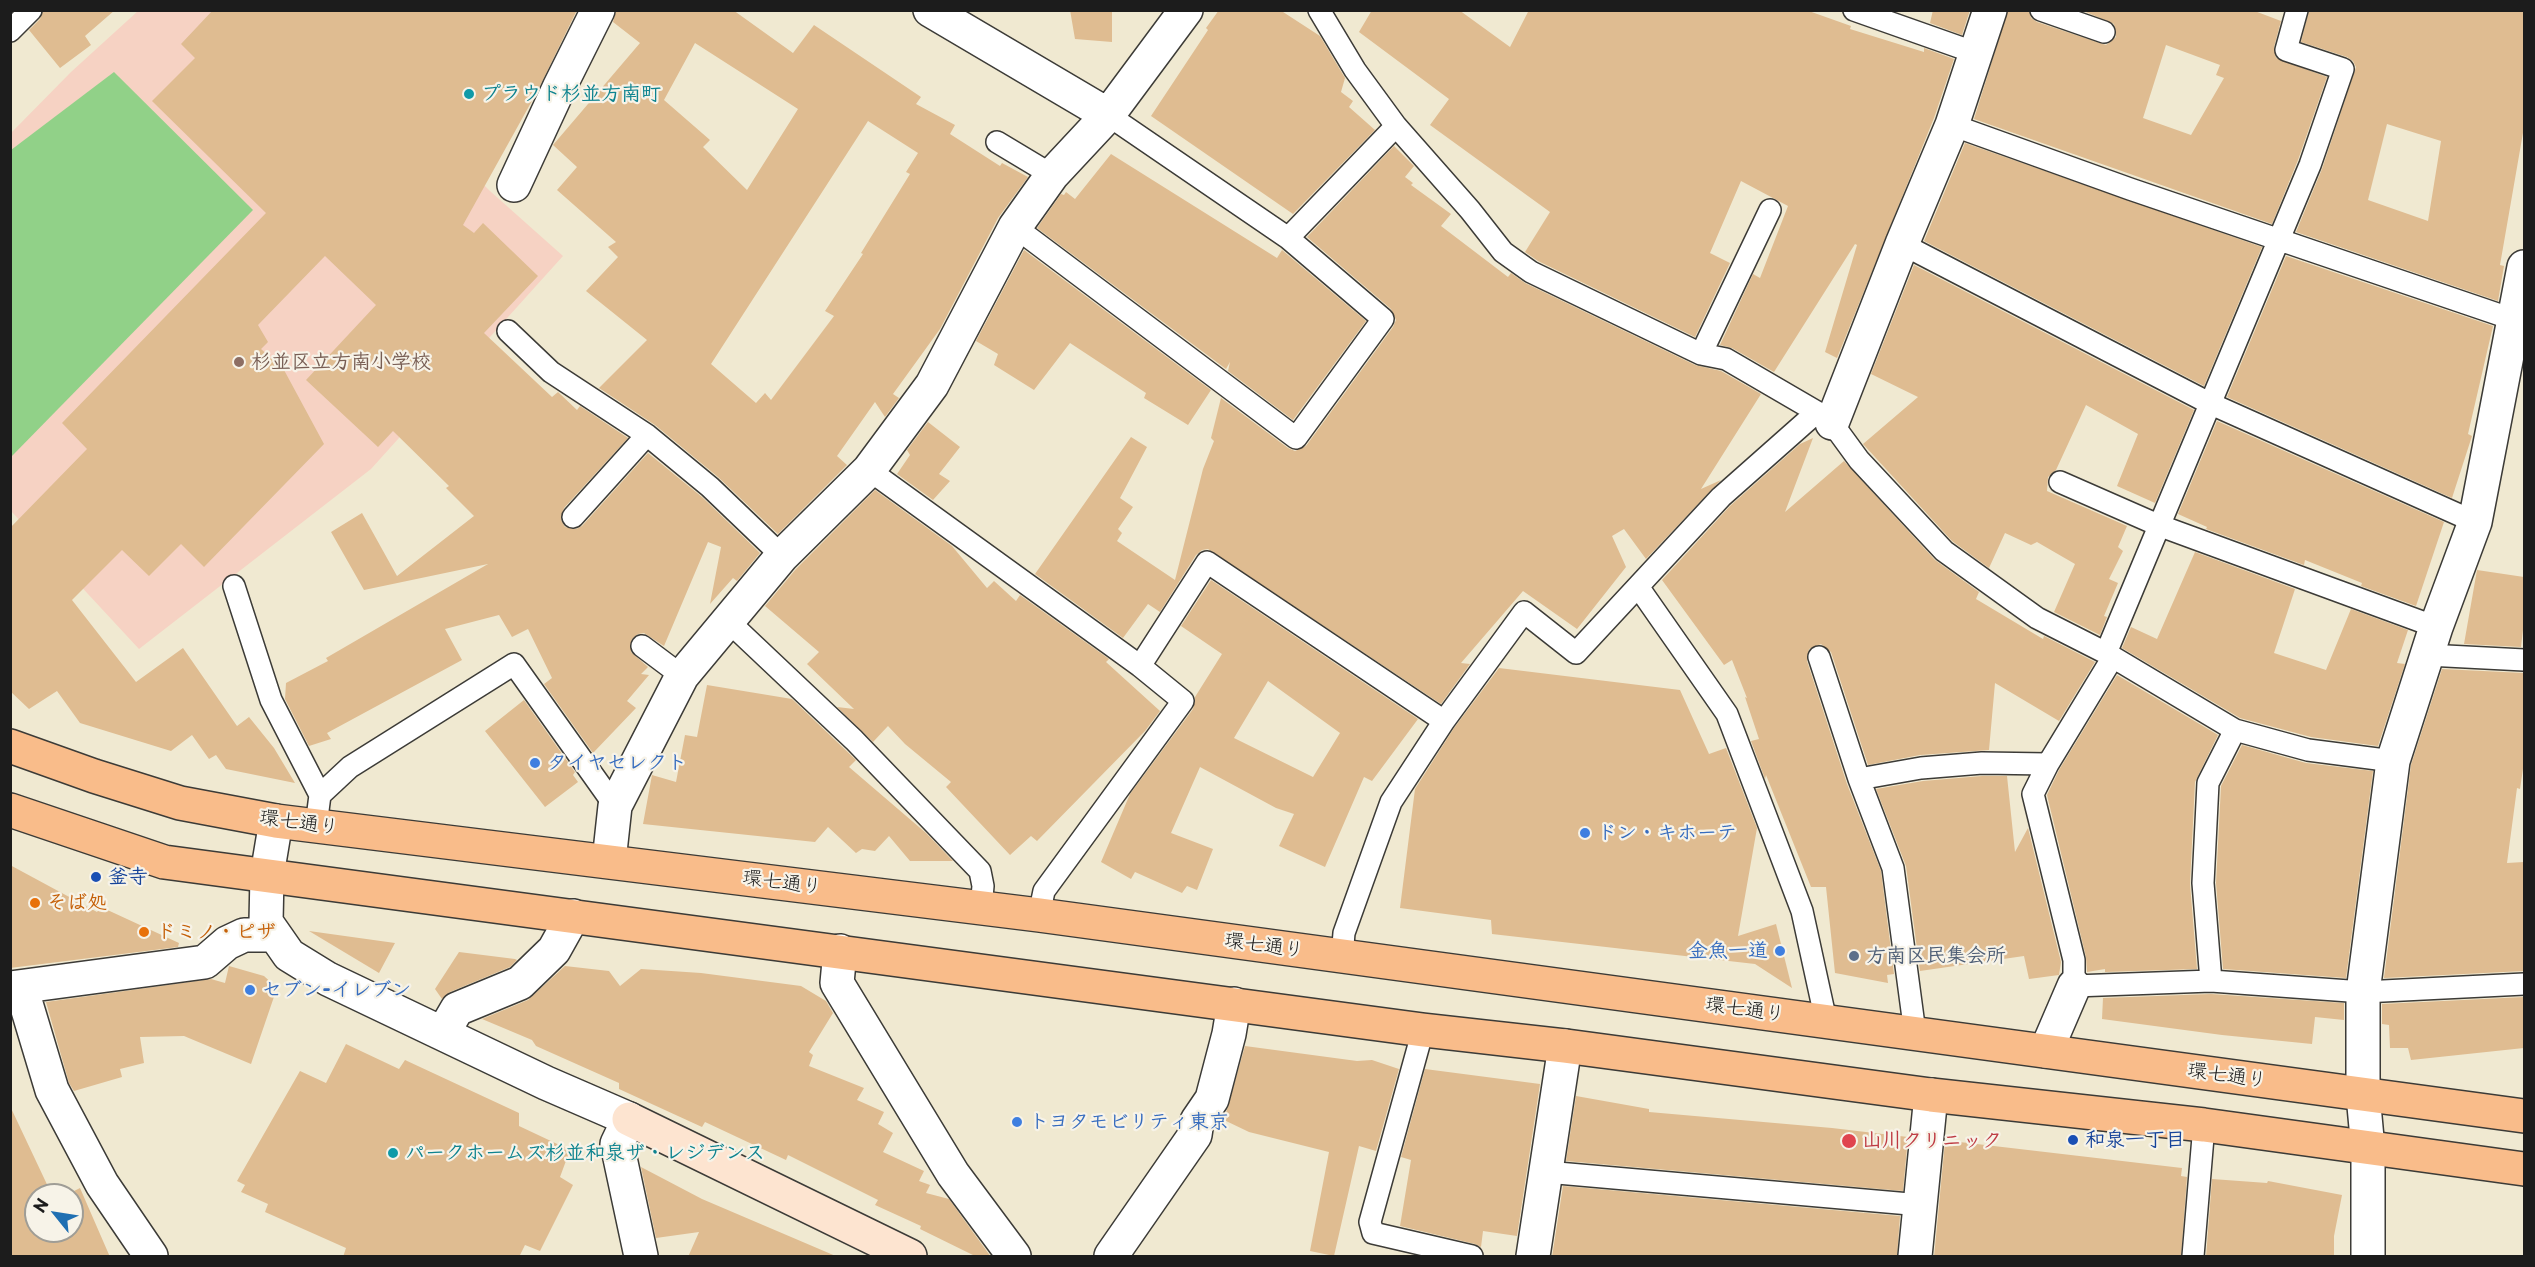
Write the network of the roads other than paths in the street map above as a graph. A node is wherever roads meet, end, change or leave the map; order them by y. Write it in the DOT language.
graph roads {
  1 [pos="31,10"];
  2 [pos="598,10"];
  3 [pos="930,10"];
  4 [pos="1186,10"];
  5 [pos="1319,10"];
  6 [pos="1854,10"];
  7 [pos="1990,10"];
  8 [pos="2041,10"];
  9 [pos="2297,10"];
  10 [pos="10,31"];
  11 [pos="2104,32"];
  12 [pos="1976,53"];
  13 [pos="1108,115"];
  14 [pos="1952,125"];
  15 [pos="1396,126"];
  16 [pos="997,142"];
  17 [pos="1052,175"];
  18 [pos="514,185"];
  19 [pos="1770,210"];
  20 [pos="1015,227"];
  21 [pos="1288,238"];
  22 [pos="2278,239"];
  23 [pos="1902,244"];
  24 [pos="2524,267"];
  25 [pos="2520,320"];
  26 [pos="508,332"];
  27 [pos="1701,354"];
  28 [pos="2209,403"];
  29 [pos="1824,418"];
  30 [pos="647,435"];
  31 [pos="869,470"];
  32 [pos="2060,482"];
  33 [pos="573,517"];
  34 [pos="2475,522"];
  35 [pos="2158,525"];
  36 [pos="782,556"];
  37 [pos="234,586"];
  38 [pos="1639,588"];
  39 [pos="727,620"];
  40 [pos="2431,641"];
  41 [pos="642,646"];
  42 [pos="2109,655"];
  43 [pos="1819,657"];
  44 [pos="2524,660"];
  45 [pos="1140,666"];
  46 [pos="682,676"];
  47 [pos="1444,721"];
  48 [pos="2235,730"];
  49 [pos="10,746"];
  50 [pos="2393,761"];
  51 [pos="2048,764"];
  52 [pos="1859,779"];
  53 [pos="615,806"];
  54 [pos="10,810"];
  55 [pos="318,811"];
  56 [pos="276,822"];
  57 [pos="609,861"];
  58 [pos="267,875"];
  59 [pos="981,908"];
  60 [pos="1039,915"];
  61 [pos="573,916"];
  62 [pos="273,935"];
  63 [pos="840,951"];
  64 [pos="1342,957"];
  65 [pos="2211,981"];
  66 [pos="2524,984"];
  67 [pos="2074,986"];
  68 [pos="16,987"];
  69 [pos="2362,992"];
  70 [pos="1234,1004"];
  71 [pos="1826,1021"];
  72 [pos="1423,1030"];
  73 [pos="1915,1033"];
  74 [pos="443,1034"];
  75 [pos="1565,1047"];
  76 [pos="2046,1051"];
  77 [pos="1931,1095"];
  78 [pos="2363,1095"];
  79 [pos="2524,1116"];
  80 [pos="629,1119"];
  81 [pos="2204,1125"];
  82 [pos="2368,1149"];
  83 [pos="2524,1168"];
  84 [pos="1546,1172"];
  85 [pos="1921,1205"];
  86 [pos="151,1257"];
  87 [pos="641,1257"];
  88 [pos="910,1257"];
  89 [pos="1014,1257"];
  90 [pos="1111,1257"];
  91 [pos="1472,1257"];
  92 [pos="1533,1257"];
  93 [pos="1915,1257"];
  94 [pos="2193,1257"];
  95 [pos="2368,1257"];
  1 -- 10 [label="lane"];
  2 -- 18 [label="street"];
  3 -- 13 [label="street"];
  4 -- 13 [label="street"];
  5 -- 15 [label="lane"];
  6 -- 12 [label="lane"];
  7 -- 12 [label="street"];
  8 -- 11 [label="lane"];
  9 -- 22 [label="lane"];
  12 -- 14 [label="street"];
  13 -- 17 [label="street"];
  13 -- 21 [label="lane"];
  14 -- 22 [label="lane"];
  14 -- 23 [label="street"];
  15 -- 21 [label="lane"];
  15 -- 27 [label="lane"];
  16 -- 17 [label="lane"];
  17 -- 20 [label="street"];
  19 -- 27 [label="lane"];
  20 -- 21 [label="lane"];
  20 -- 31 [label="street"];
  22 -- 25 [label="lane"];
  22 -- 28 [label="lane"];
  23 -- 28 [label="lane"];
  23 -- 29 [label="street"];
  24 -- 25 [label="street"];
  25 -- 34 [label="street"];
  26 -- 30 [label="lane"];
  27 -- 29 [label="lane"];
  28 -- 34 [label="lane"];
  28 -- 35 [label="lane"];
  29 -- 38 [label="lane"];
  29 -- 42 [label="lane"];
  30 -- 33 [label="lane"];
  30 -- 36 [label="lane"];
  31 -- 36 [label="street"];
  31 -- 45 [label="lane"];
  32 -- 35 [label="lane"];
  34 -- 40 [label="street"];
  35 -- 40 [label="lane"];
  35 -- 42 [label="lane"];
  36 -- 39 [label="street"];
  37 -- 55 [label="lane"];
  38 -- 47 [label="lane"];
  38 -- 71 [label="lane"];
  39 -- 46 [label="street"];
  39 -- 59 [label="lane"];
  40 -- 44 [label="lane"];
  40 -- 50 [label="street"];
  41 -- 46 [label="lane"];
  42 -- 48 [label="lane"];
  42 -- 51 [label="lane"];
  43 -- 52 [label="lane"];
  45 -- 47 [label="lane"];
  45 -- 60 [label="lane"];
  46 -- 53 [label="street"];
  47 -- 64 [label="lane"];
  48 -- 50 [label="lane"];
  48 -- 65 [label="lane"];
  49 -- 56 [label="main road, 環七通り"];
  50 -- 69 [label="street"];
  51 -- 52 [label="lane"];
  51 -- 67 [label="lane"];
  52 -- 73 [label="lane"];
  53 -- 55 [label="lane"];
  53 -- 57 [label="street"];
  54 -- 58 [label="main road"];
  55 -- 56 [label="main road, 環七通り"];
  55 -- 57 [label="main road, 環七通り"];
  56 -- 58 [label="street"];
  57 -- 59 [label="main road, 環七通り"];
  58 -- 61 [label="main road"];
  58 -- 62 [label="street"];
  59 -- 60 [label="main road, 環七通り"];
  60 -- 64 [label="main road, 環七通り"];
  61 -- 63 [label="main road"];
  61 -- 74 [label="street"];
  62 -- 68 [label="street"];
  62 -- 74 [label="street"];
  63 -- 70 [label="main road"];
  63 -- 89 [label="street"];
  64 -- 71 [label="main road, 環七通り"];
  65 -- 67 [label="lane"];
  65 -- 69 [label="lane"];
  66 -- 69 [label="lane"];
  67 -- 76 [label="street"];
  68 -- 86 [label="street"];
  69 -- 78 [label="street"];
  70 -- 72 [label="main road"];
  70 -- 90 [label="street"];
  71 -- 73 [label="main road, 環七通り"];
  72 -- 75 [label="main road"];
  72 -- 91 [label="lane"];
  73 -- 76 [label="main road, 環七通り"];
  74 -- 80 [label="street"];
  75 -- 77 [label="main road"];
  75 -- 84 [label="street"];
  76 -- 78 [label="main road, 環七通り"];
  77 -- 81 [label="main road"];
  77 -- 85 [label="street"];
  78 -- 79 [label="main road, 環七通り"];
  78 -- 82 [label="street"];
  80 -- 87 [label="street"];
  80 -- 88 [label="street"];
  81 -- 82 [label="main road"];
  81 -- 94 [label="lane"];
  82 -- 83 [label="main road"];
  82 -- 95 [label="street"];
  84 -- 85 [label="lane"];
  84 -- 92 [label="street"];
  85 -- 93 [label="street"];
}
